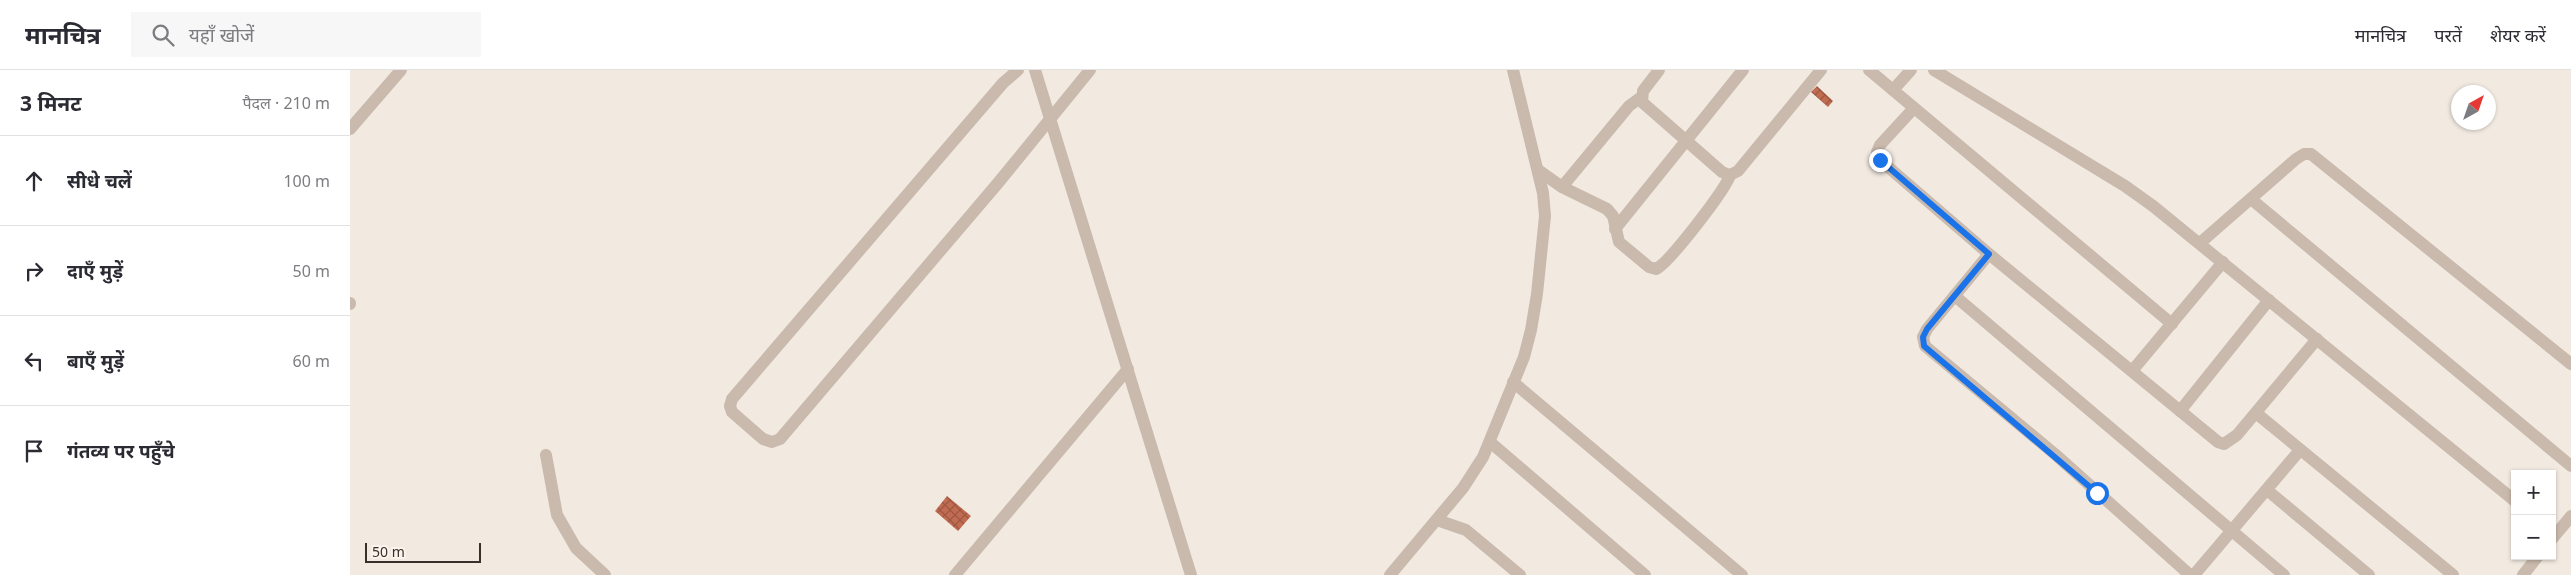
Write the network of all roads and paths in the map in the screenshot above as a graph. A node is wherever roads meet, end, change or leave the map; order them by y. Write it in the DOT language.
graph roads {
  1 [pos="401,70"];
  2 [pos="1018,70"];
  3 [pos="1035,70"];
  4 [pos="1090,70"];
  5 [pos="1513,70"];
  6 [pos="1659,70"];
  7 [pos="1743,70"];
  8 [pos="1821,70"];
  9 [pos="1869,70"];
  10 [pos="1911,70"];
  11 [pos="1934,70"];
  12 [pos="1893,90"];
  13 [pos="1640,98"];
  14 [pos="1914,108"];
  15 [pos="1050,117"];
  16 [pos="350,129"];
  17 [pos="1684,140"];
  18 [pos="1538,170"];
  19 [pos="1730,175"];
  20 [pos="1562,187"];
  21 [pos="2251,199"];
  22 [pos="1615,229"];
  23 [pos="2200,243"];
  24 [pos="1989,254"];
  25 [pos="2223,262"];
  26 [pos="1956,297"];
  27 [pos="2269,300"];
  28 [pos="2172,324"];
  29 [pos="2317,339"];
  30 [pos="2571,364"];
  31 [pos="1128,369"];
  32 [pos="2132,371"];
  33 [pos="1514,382"];
  34 [pos="2180,411"];
  35 [pos="2256,413"];
  36 [pos="1490,442"];
  37 [pos="2300,450"];
  38 [pos="546,455"];
  39 [pos="2571,466"];
  40 [pos="2267,490"];
  41 [pos="2511,498"];
  42 [pos="2571,516"];
  43 [pos="1437,520"];
  44 [pos="2232,531"];
  45 [pos="2556,532"];
  46 [pos="2535,560"];
  47 [pos="605,575"];
  48 [pos="955,575"];
  49 [pos="1192,575"];
  50 [pos="1390,575"];
  51 [pos="1520,575"];
  52 [pos="1645,575"];
  53 [pos="1742,575"];
  54 [pos="2190,575"];
  55 [pos="2194,575"];
  56 [pos="2284,575"];
  57 [pos="2369,575"];
  58 [pos="2453,575"];
  59 [pos="2523,575"];
  1 -- 16 [label="street"];
  2 -- 15 [label="street"];
  3 -- 15 [label="street"];
  4 -- 15 [label="street"];
  5 -- 18 [label="street"];
  6 -- 13 [label="street"];
  7 -- 17 [label="street"];
  8 -- 19 [label="street"];
  9 -- 12 [label="street"];
  10 -- 12 [label="street"];
  11 -- 23 [label="street"];
  12 -- 14 [label="street"];
  13 -- 17 [label="street"];
  13 -- 20 [label="street"];
  14 -- 24 [label="street"];
  14 -- 28 [label="street"];
  15 -- 31 [label="street"];
  17 -- 19 [label="street"];
  17 -- 22 [label="street"];
  18 -- 20 [label="street"];
  18 -- 33 [label="street"];
  19 -- 22 [label="street"];
  20 -- 22 [label="street"];
  21 -- 23 [label="street"];
  21 -- 30 [label="street"];
  21 -- 39 [label="street"];
  23 -- 25 [label="street"];
  24 -- 26 [label="street"];
  24 -- 32 [label="street"];
  25 -- 27 [label="street"];
  25 -- 28 [label="street"];
  26 -- 44 [label="street"];
  26 -- 54 [label="street"];
  27 -- 29 [label="street"];
  27 -- 34 [label="street"];
  28 -- 32 [label="street"];
  29 -- 35 [label="street"];
  29 -- 41 [label="street"];
  31 -- 48 [label="street"];
  31 -- 49 [label="street"];
  32 -- 34 [label="street"];
  33 -- 36 [label="street"];
  33 -- 53 [label="street"];
  34 -- 35 [label="street"];
  35 -- 37 [label="street"];
  36 -- 43 [label="street"];
  36 -- 52 [label="street"];
  37 -- 40 [label="street"];
  37 -- 58 [label="street"];
  38 -- 47 [label="street"];
  40 -- 44 [label="street"];
  40 -- 57 [label="street"];
  42 -- 45 [label="street"];
  43 -- 50 [label="street"];
  43 -- 51 [label="street"];
  44 -- 55 [label="street"];
  44 -- 56 [label="street"];
  46 -- 59 [label="street"];
}
